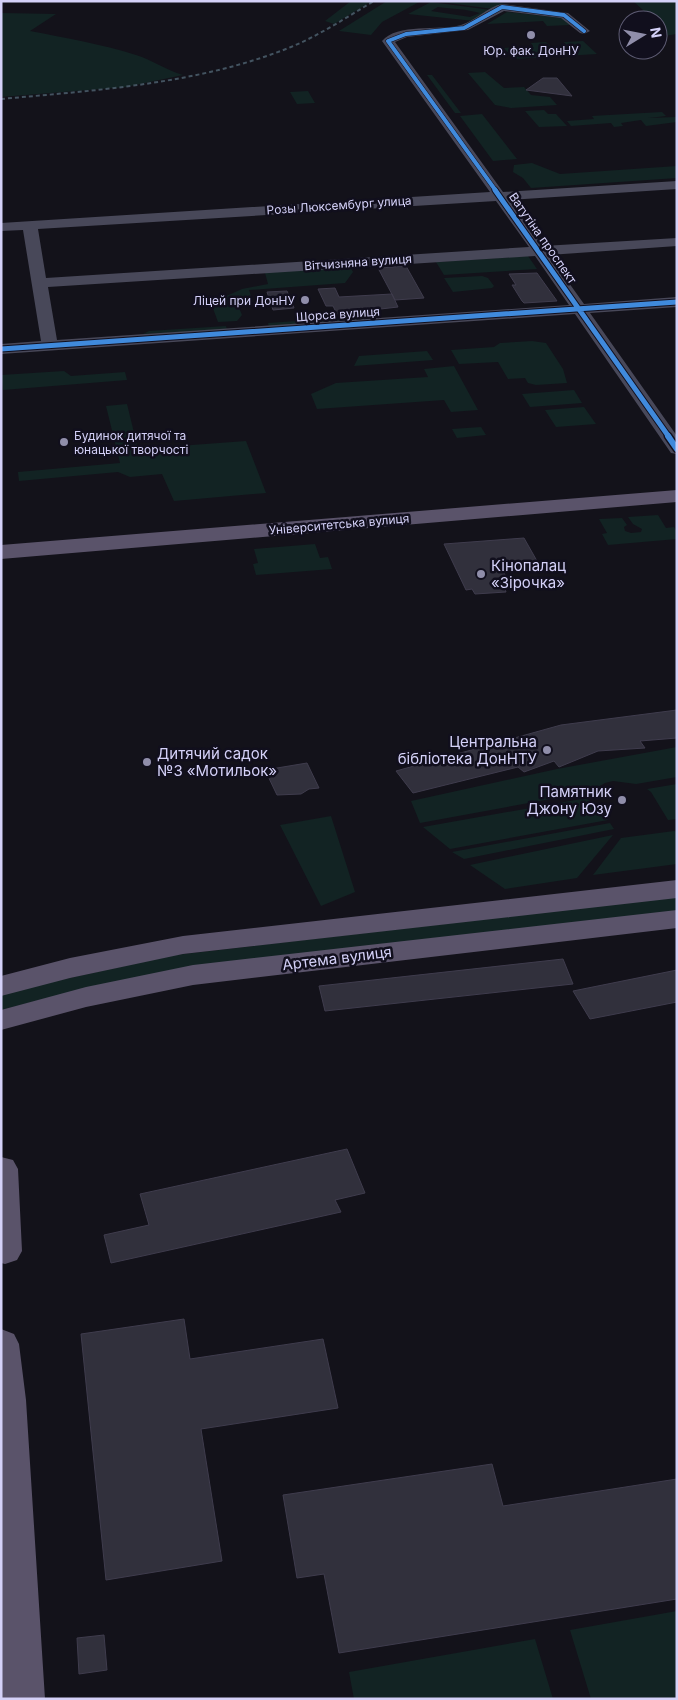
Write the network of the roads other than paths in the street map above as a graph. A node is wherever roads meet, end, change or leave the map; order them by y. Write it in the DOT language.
graph roads {
  1 [pos="584,30"];
  2 [pos="677,184"];
  3 [pos="499,195"];
  4 [pos="30,225"];
  5 [pos="1,227"];
  6 [pos="677,242"];
  7 [pos="539,251"];
  8 [pos="40,283"];
  9 [pos="677,302"];
  10 [pos="579,309"];
  11 [pos="50,346"];
  12 [pos="1,349"];
  13 [pos="677,449"];
  14 [pos="677,496"];
  15 [pos="1,552"];
  16 [pos="677,889"];
  17 [pos="677,919"];
  18 [pos="1,986"];
  19 [pos="1,1020"];
  20 [pos="1,1169"];
  21 [pos="2,1254"];
  22 [pos="1,1344"];
  23 [pos="23,1699"];
  1 -- 3 [label="street, Ватутіна проспект"];
  2 -- 3 [label="street, Розы Люксембург улица"];
  3 -- 4 [label="street, Розы Люксембург улица"];
  3 -- 7 [label="street, Ватутіна проспект"];
  4 -- 5 [label="street, Розы Люксембург улица"];
  4 -- 8 [label="street"];
  6 -- 7 [label="street, Вітчизняна вулиця"];
  7 -- 8 [label="street, Вітчизняна вулиця"];
  7 -- 10 [label="street, Ватутіна проспект"];
  8 -- 11 [label="street"];
  9 -- 10 [label="street, Щорса вулиця"];
  10 -- 11 [label="street, Щорса вулиця"];
  10 -- 13 [label="street, Ватутіна проспект"];
  11 -- 12 [label="street, Щорса вулиця"];
  14 -- 15 [label="main road, Університетська вулиця"];
  16 -- 18 [label="main road, Артема вулиця"];
  17 -- 19 [label="main road, Артема вулиця"];
  20 -- 21 [label="main road"];
  22 -- 23 [label="main road"];
}
